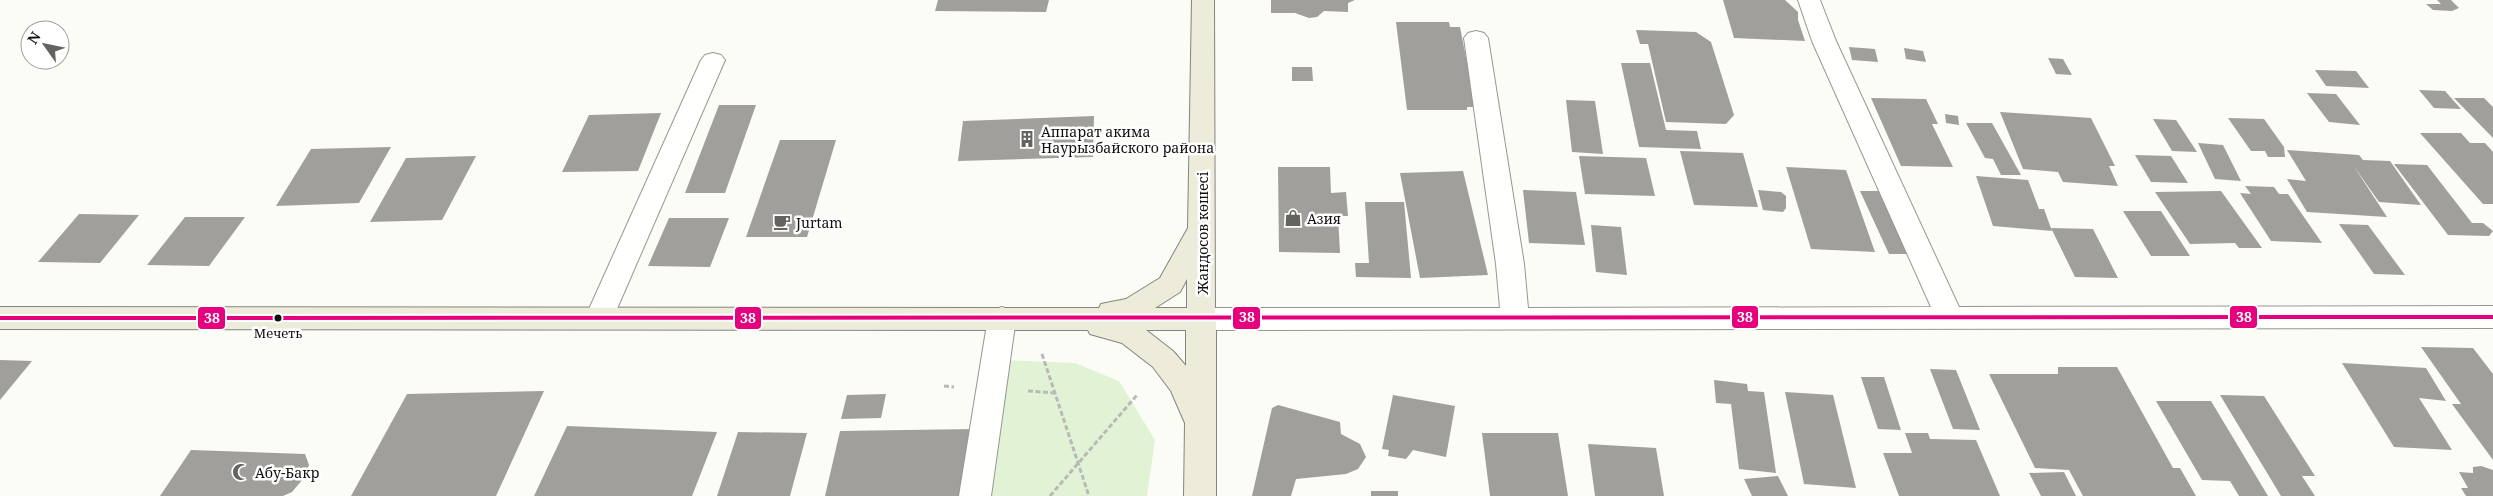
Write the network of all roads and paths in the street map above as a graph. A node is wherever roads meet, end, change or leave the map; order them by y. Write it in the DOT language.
graph roads {
  1 [pos="1203,0"];
  2 [pos="1809,0"];
  3 [pos="1476,38"];
  4 [pos="713,60"];
  5 [pos="1202,227"];
  6 [pos="2493,317"];
  7 [pos="0,318"];
  8 [pos="599,318"];
  9 [pos="1002,318"];
  10 [pos="1515,318"];
  11 [pos="1950,318"];
  12 [pos="1077,319"];
  13 [pos="1202,319"];
  14 [pos="1042,354"];
  15 [pos="1136,395"];
  16 [pos="1201,426"];
  17 [pos="1079,465"];
  18 [pos="975,496"];
  19 [pos="1050,496"];
  20 [pos="1089,496"];
  21 [pos="1200,496"];
  1 -- 5 [label="main road, Жандосов көшесі"];
  2 -- 11 [label="street"];
  3 -- 10 [label="street"];
  4 -- 8 [label="street"];
  5 -- 12 [label="main road"];
  5 -- 13 [label="main road, Жандосов көшесі"];
  6 -- 11 [label="street"];
  7 -- 8 [label="main road"];
  8 -- 9 [label="main road"];
  9 -- 12 [label="main road"];
  9 -- 18 [label="street"];
  10 -- 11 [label="street"];
  10 -- 13 [label="street"];
  12 -- 13 [label="main road"];
  12 -- 16 [label="main road"];
  13 -- 16 [label="main road, Жандосов көшесі"];
  14 -- 17 [label="path"];
  15 -- 17 [label="path"];
  16 -- 21 [label="main road, Жандосов көшесі"];
  17 -- 19 [label="path"];
  17 -- 20 [label="path"];
}
